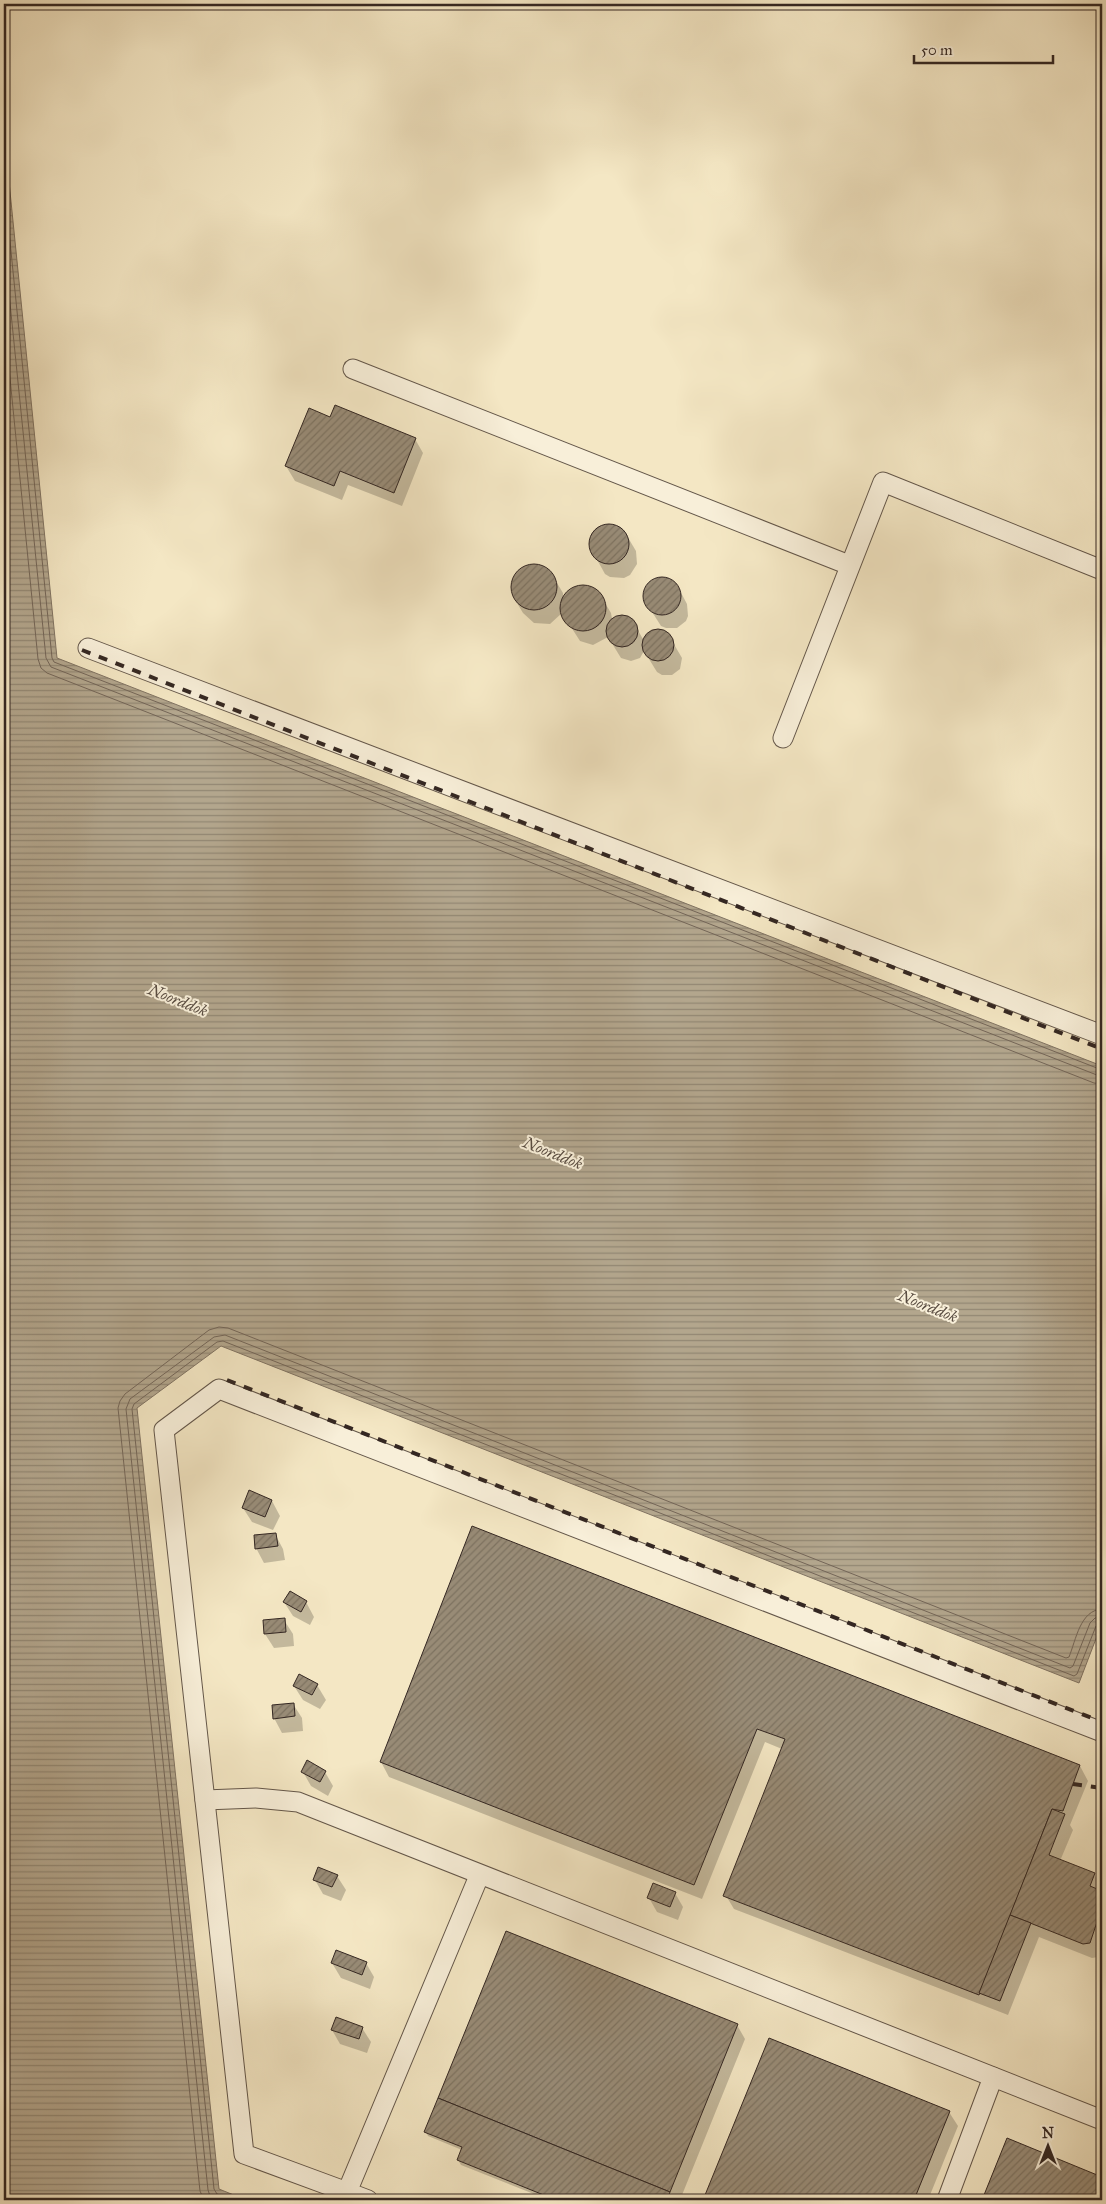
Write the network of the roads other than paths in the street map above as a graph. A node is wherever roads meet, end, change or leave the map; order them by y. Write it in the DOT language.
graph roads {
  1 [pos="354,370"];
  2 [pos="849,565"];
  3 [pos="1102,570"];
  4 [pos="88,648"];
  5 [pos="783,738"];
  6 [pos="1102,1035"];
  7 [pos="1102,1732"];
  8 [pos="205,1800"];
  9 [pos="479,1876"];
  10 [pos="993,2077"];
  11 [pos="1102,2120"];
  12 [pos="347,2192"];
  13 [pos="368,2200"];
  14 [pos="947,2200"];
  1 -- 2 [label="street"];
  2 -- 3 [label="street"];
  2 -- 5 [label="street"];
  4 -- 6 [label="street"];
  7 -- 8 [label="street"];
  8 -- 9 [label="street"];
  8 -- 12 [label="street"];
  9 -- 10 [label="street"];
  9 -- 12 [label="street"];
  10 -- 11 [label="street"];
  10 -- 14 [label="street"];
  12 -- 13 [label="street"];
}
